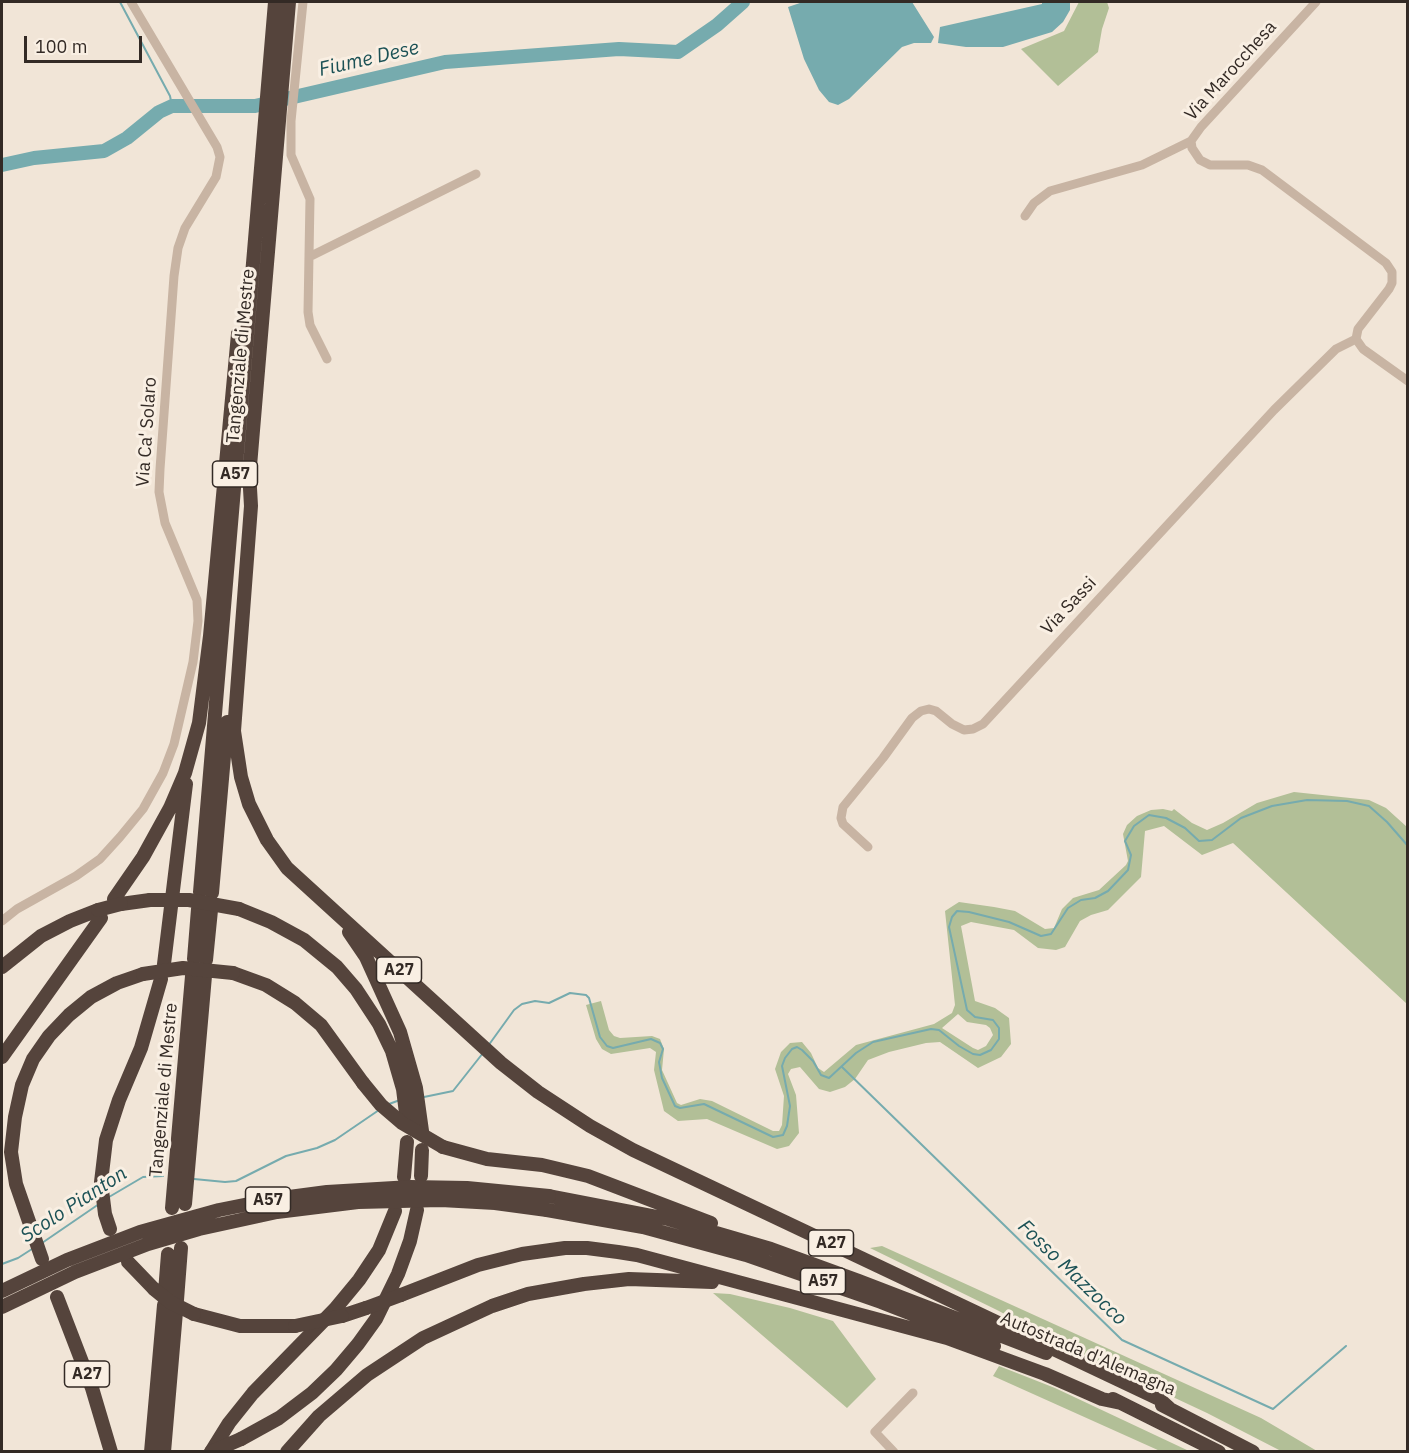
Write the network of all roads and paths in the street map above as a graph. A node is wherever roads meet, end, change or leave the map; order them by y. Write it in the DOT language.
graph roads {
  1 [pos="131,2"];
  2 [pos="275,2"];
  3 [pos="289,2"];
  4 [pos="303,2"];
  5 [pos="1316,2"];
  6 [pos="282,73"];
  7 [pos="285,120"];
  8 [pos="1193,138"];
  9 [pos="476,174"];
  10 [pos="260,187"];
  11 [pos="1024,216"];
  12 [pos="309,257"];
  13 [pos="1356,339"];
  14 [pos="327,359"];
  15 [pos="1407,381"];
  16 [pos="249,471"];
  17 [pos="189,762"];
  18 [pos="868,847"];
  19 [pos="317,897"];
  20 [pos="118,902"];
  21 [pos="205,909"];
  22 [pos="99,914"];
  23 [pos="2,921"];
  24 [pos="200,960"];
  25 [pos="164,963"];
  26 [pos="2,967"];
  27 [pos="199,976"];
  28 [pos="161,979"];
  29 [pos="2,1057"];
  30 [pos="410,1088"];
  31 [pos="422,1131"];
  32 [pos="407,1142"];
  33 [pos="422,1149"];
  34 [pos="421,1176"];
  35 [pos="404,1177"];
  36 [pos="548,1203"];
  37 [pos="178,1206"];
  38 [pos="417,1210"];
  39 [pos="395,1211"];
  40 [pos="110,1229"];
  41 [pos="771,1249"];
  42 [pos="175,1251"];
  43 [pos="42,1259"];
  44 [pos="128,1262"];
  45 [pos="753,1286"];
  46 [pos="2,1291"];
  47 [pos="57,1297"];
  48 [pos="167,1300"];
  49 [pos="902,1303"];
  50 [pos="2,1307"];
  51 [pos="913,1393"];
  52 [pos="1121,1402"];
  53 [pos="1169,1408"];
  54 [pos="111,1452"];
  55 [pos="151,1452"];
  56 [pos="164,1452"];
  57 [pos="211,1452"];
  58 [pos="287,1452"];
  59 [pos="894,1452"];
  60 [pos="1219,1452"];
  61 [pos="1253,1452"];
  1 -- 23 [label="street, Via Ca' Solaro"];
  2 -- 6 [label="highway, Tangenziale di Mestre / A57"];
  3 -- 6 [label="highway, Tangenziale di Mestre / A57"];
  4 -- 6 [label="street"];
  5 -- 8 [label="street, Via Marocchesa"];
  6 -- 7 [label="highway, Tangenziale di Mestre / A57"];
  6 -- 10 [label="highway, Tangenziale di Mestre / A57"];
  7 -- 12 [label="street"];
  7 -- 16 [label="highway, Tangenziale di Mestre / A57"];
  8 -- 11 [label="street, Via Marocchesa"];
  8 -- 13 [label="street"];
  9 -- 12 [label="street"];
  10 -- 16 [label="highway, Tangenziale di Mestre / A57"];
  10 -- 17 [label="highway"];
  12 -- 14 [label="street"];
  13 -- 15 [label="street"];
  13 -- 18 [label="street, Via Sassi"];
  16 -- 19 [label="highway, A57"];
  17 -- 20 [label="highway"];
  17 -- 25 [label="highway"];
  19 -- 30 [label="highway, A57"];
  19 -- 53 [label="highway, A27"];
  20 -- 22 [label="highway, bridge"];
  20 -- 30 [label="highway, bridge"];
  21 -- 24 [label="highway"];
  22 -- 26 [label="highway"];
  22 -- 29 [label="highway"];
  27 -- 37 [label="highway, Tangenziale di Mestre"];
  28 -- 40 [label="highway"];
  30 -- 31 [label="highway, A57"];
  32 -- 35 [label="highway"];
  33 -- 34 [label="highway"];
  36 -- 41 [label="highway, A57"];
  36 -- 46 [label="highway, A57, bridge"];
  36 -- 49 [label="highway, A57"];
  36 -- 50 [label="highway, A57, bridge"];
  38 -- 57 [label="highway, bridge"];
  39 -- 57 [label="highway"];
  41 -- 43 [label="highway, bridge"];
  41 -- 49 [label="highway, A57"];
  42 -- 48 [label="highway"];
  44 -- 48 [label="highway"];
  45 -- 48 [label="highway, bridge"];
  45 -- 52 [label="highway"];
  45 -- 58 [label="highway"];
  47 -- 54 [label="highway, A27"];
  48 -- 55 [label="highway"];
  48 -- 56 [label="highway"];
  49 -- 52 [label="highway, Autostrada d'Alemagna"];
  49 -- 53 [label="highway, Autostrada d'Alemagna / A27"];
  51 -- 59 [label="street"];
  52 -- 60 [label="highway, Autostrada d'Alemagna"];
  53 -- 61 [label="highway, Autostrada d'Alemagna / A27"];
}
